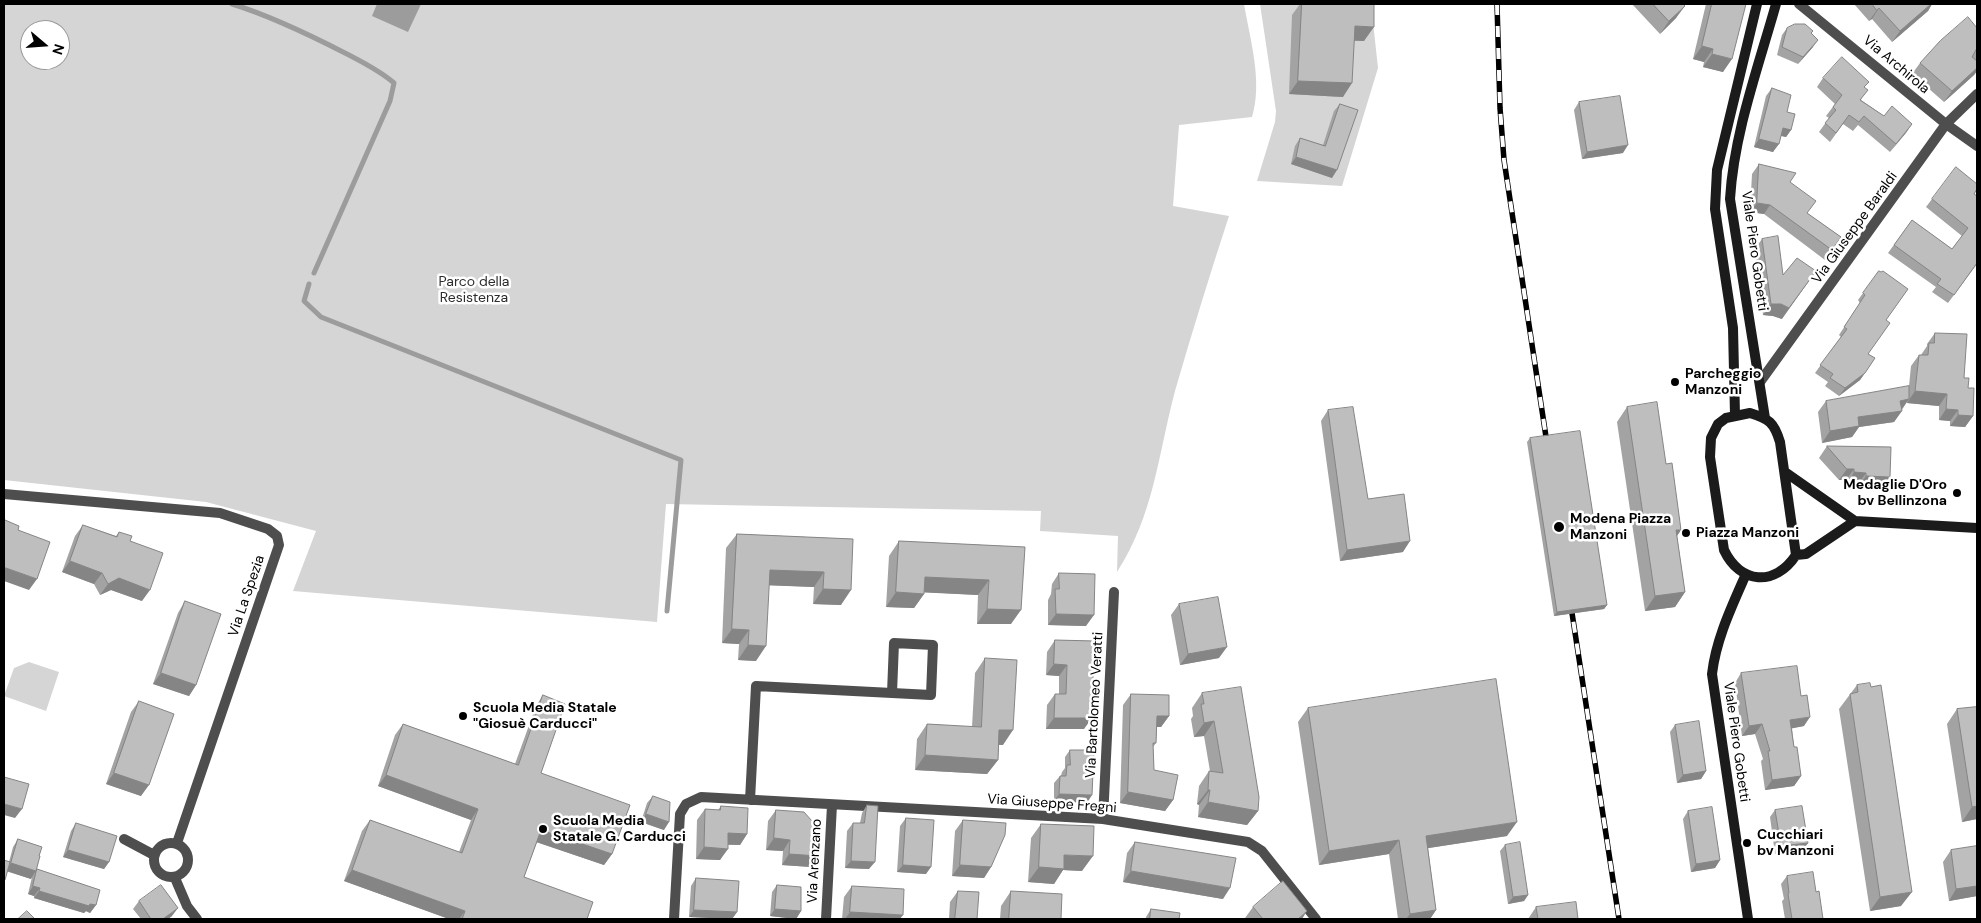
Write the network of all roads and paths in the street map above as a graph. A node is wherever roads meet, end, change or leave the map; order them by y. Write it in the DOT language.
graph roads {
  1 [pos="1757,4"];
  2 [pos="1776,4"];
  3 [pos="1799,4"];
  4 [pos="1977,94"];
  5 [pos="1946,124"];
  6 [pos="1977,146"];
  7 [pos="1760,382"];
  8 [pos="1735,415"];
  9 [pos="1765,418"];
  10 [pos="1785,472"];
  11 [pos="4,494"];
  12 [pos="1855,521"];
  13 [pos="1977,528"];
  14 [pos="1796,555"];
  15 [pos="1746,574"];
  16 [pos="1114,592"];
  17 [pos="892,693"];
  18 [pos="750,800"];
  19 [pos="832,805"];
  20 [pos="1103,819"];
  21 [pos="124,839"];
  22 [pos="177,844"];
  23 [pos="154,855"];
  24 [pos="175,878"];
  25 [pos="197,919"];
  26 [pos="674,919"];
  27 [pos="826,919"];
  28 [pos="1316,919"];
  29 [pos="1748,919"];
  1 -- 8 [label="main road"];
  2 -- 7 [label="main road, Viale Piero Gobetti"];
  3 -- 5 [label="street, Via Archirola"];
  4 -- 5 [label="street, Via Giuseppe Baraldi"];
  5 -- 6 [label="street, Via Archirola"];
  5 -- 7 [label="street, Via Giuseppe Baraldi"];
  7 -- 9 [label="main road, Viale Piero Gobetti"];
  8 -- 9 [label="main road"];
  8 -- 15 [label="main road"];
  9 -- 10 [label="main road"];
  10 -- 12 [label="main road"];
  10 -- 14 [label="main road"];
  11 -- 22 [label="street, Via La Spezia"];
  12 -- 13 [label="main road"];
  12 -- 14 [label="main road"];
  14 -- 15 [label="main road"];
  15 -- 29 [label="main road, Viale Piero Gobetti"];
  16 -- 20 [label="street, Via Bartolomeo Veratti"];
  17 -- 17 [label="street"];
  17 -- 18 [label="street"];
  18 -- 19 [label="street, Via Giuseppe Fregni"];
  18 -- 26 [label="street, Via Giuseppe Fregni"];
  19 -- 20 [label="street, Via Giuseppe Fregni"];
  19 -- 27 [label="street, Via Arenzano"];
  20 -- 28 [label="street, Via Giuseppe Fregni"];
  21 -- 23 [label="street"];
  22 -- 23 [label="street"];
  22 -- 24 [label="street"];
  23 -- 24 [label="street"];
  24 -- 25 [label="street"];
}
